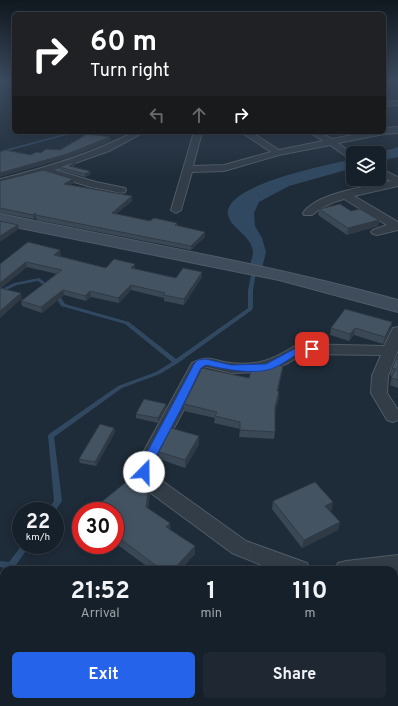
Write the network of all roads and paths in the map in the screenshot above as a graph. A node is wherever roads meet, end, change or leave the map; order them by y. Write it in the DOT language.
graph roads {
  1 [pos="136,134"];
  2 [pos="198,134"];
  3 [pos="248,134"];
  4 [pos="317,134"];
  5 [pos="371,134"];
  6 [pos="331,142"];
  7 [pos="346,153"];
  8 [pos="278,154"];
  9 [pos="189,169"];
  10 [pos="46,171"];
  11 [pos="386,175"];
  12 [pos="0,182"];
  13 [pos="398,182"];
  14 [pos="121,190"];
  15 [pos="345,195"];
  16 [pos="176,210"];
  17 [pos="308,213"];
  18 [pos="0,219"];
  19 [pos="397,226"];
  20 [pos="377,232"];
  21 [pos="398,306"];
  22 [pos="398,331"];
  23 [pos="390,351"];
  24 [pos="393,416"];
  25 [pos="398,564"];
  26 [pos="289,566"];
  27 [pos="381,566"];
  1 -- 10 [label="street"];
  2 -- 9 [label="street"];
  3 -- 8 [label="street"];
  4 -- 6 [label="street"];
  5 -- 6 [label="street"];
  6 -- 7 [label="street"];
  6 -- 8 [label="street"];
  8 -- 9 [label="street"];
  9 -- 16 [label="street"];
  10 -- 12 [label="street"];
  10 -- 14 [label="street"];
  11 -- 13 [label="street"];
  13 -- 15 [label="street"];
  15 -- 17 [label="street"];
  15 -- 19 [label="street"];
  18 -- 21 [label="main road"];
  19 -- 20 [label="street"];
  22 -- 23 [label="street"];
  23 -- 24 [label="street"];
  23 -- 26 [label="street"];
  25 -- 27 [label="street"];
}
